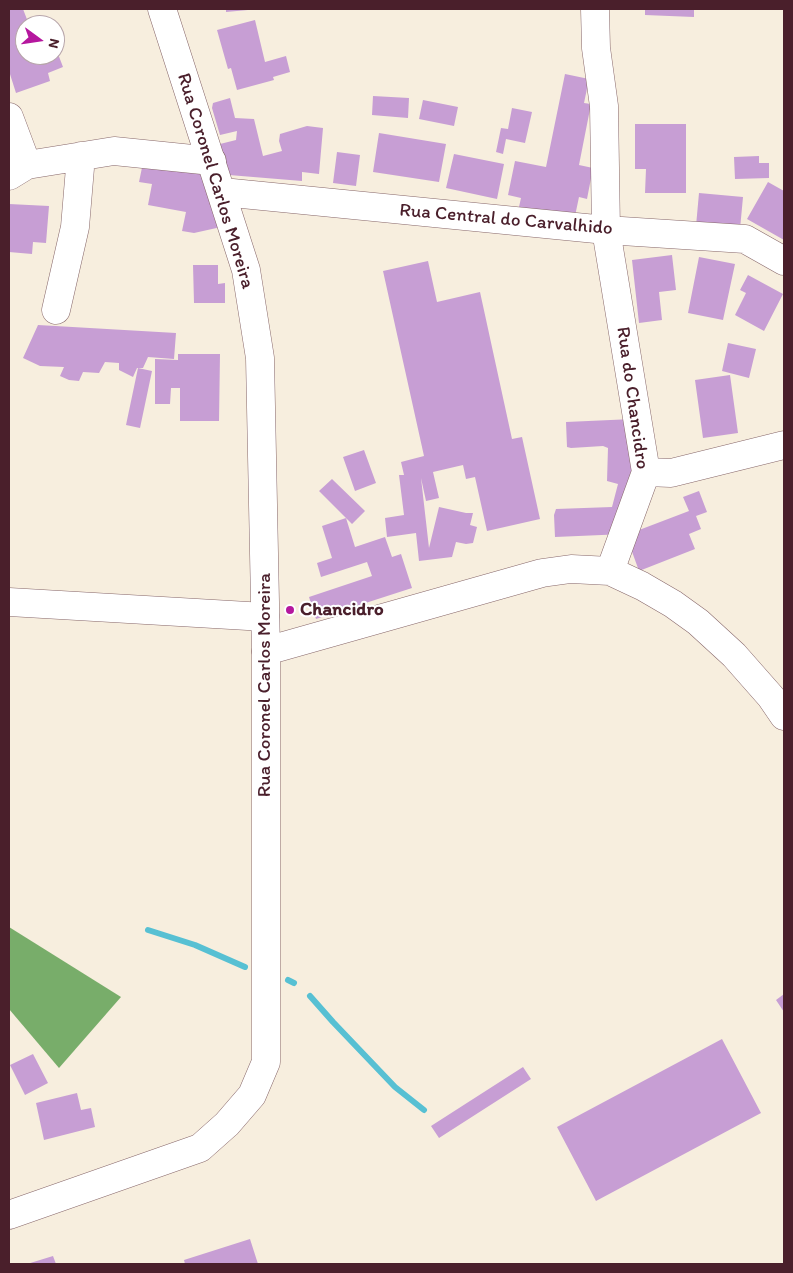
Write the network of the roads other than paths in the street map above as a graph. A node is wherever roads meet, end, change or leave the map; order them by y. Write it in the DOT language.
graph roads {
  1 [pos="162,9"];
  2 [pos="577,9"];
  3 [pos="595,9"];
  4 [pos="608,9"];
  5 [pos="596,48"];
  6 [pos="9,117"];
  7 [pos="81,156"];
  8 [pos="212,161"];
  9 [pos="18,171"];
  10 [pos="222,192"];
  11 [pos="606,230"];
  12 [pos="784,261"];
  13 [pos="56,310"];
  14 [pos="784,445"];
  15 [pos="646,472"];
  16 [pos="610,571"];
  17 [pos="9,602"];
  18 [pos="265,617"];
  19 [pos="266,651"];
  20 [pos="784,716"];
  21 [pos="9,1215"];
  1 -- 8 [label="street, Rua Coronel Carlos Moreira"];
  2 -- 5 [label="street"];
  3 -- 5 [label="street"];
  4 -- 5 [label="street"];
  5 -- 11 [label="street, Rua do Chancidro"];
  6 -- 9 [label="street"];
  7 -- 8 [label="street"];
  7 -- 9 [label="street"];
  7 -- 13 [label="street"];
  8 -- 10 [label="street, Rua Coronel Carlos Moreira"];
  10 -- 11 [label="street, Rua Central do Carvalhido"];
  10 -- 18 [label="street, Rua Coronel Carlos Moreira"];
  11 -- 12 [label="street, Rua Central do Carvalhido"];
  11 -- 15 [label="street, Rua do Chancidro"];
  14 -- 15 [label="street"];
  15 -- 16 [label="street, Rua do Chancidro"];
  16 -- 19 [label="street"];
  16 -- 20 [label="street"];
  17 -- 18 [label="street"];
  18 -- 19 [label="street, Rua Coronel Carlos Moreira"];
  19 -- 21 [label="street, Rua Coronel Carlos Moreira"];
}
